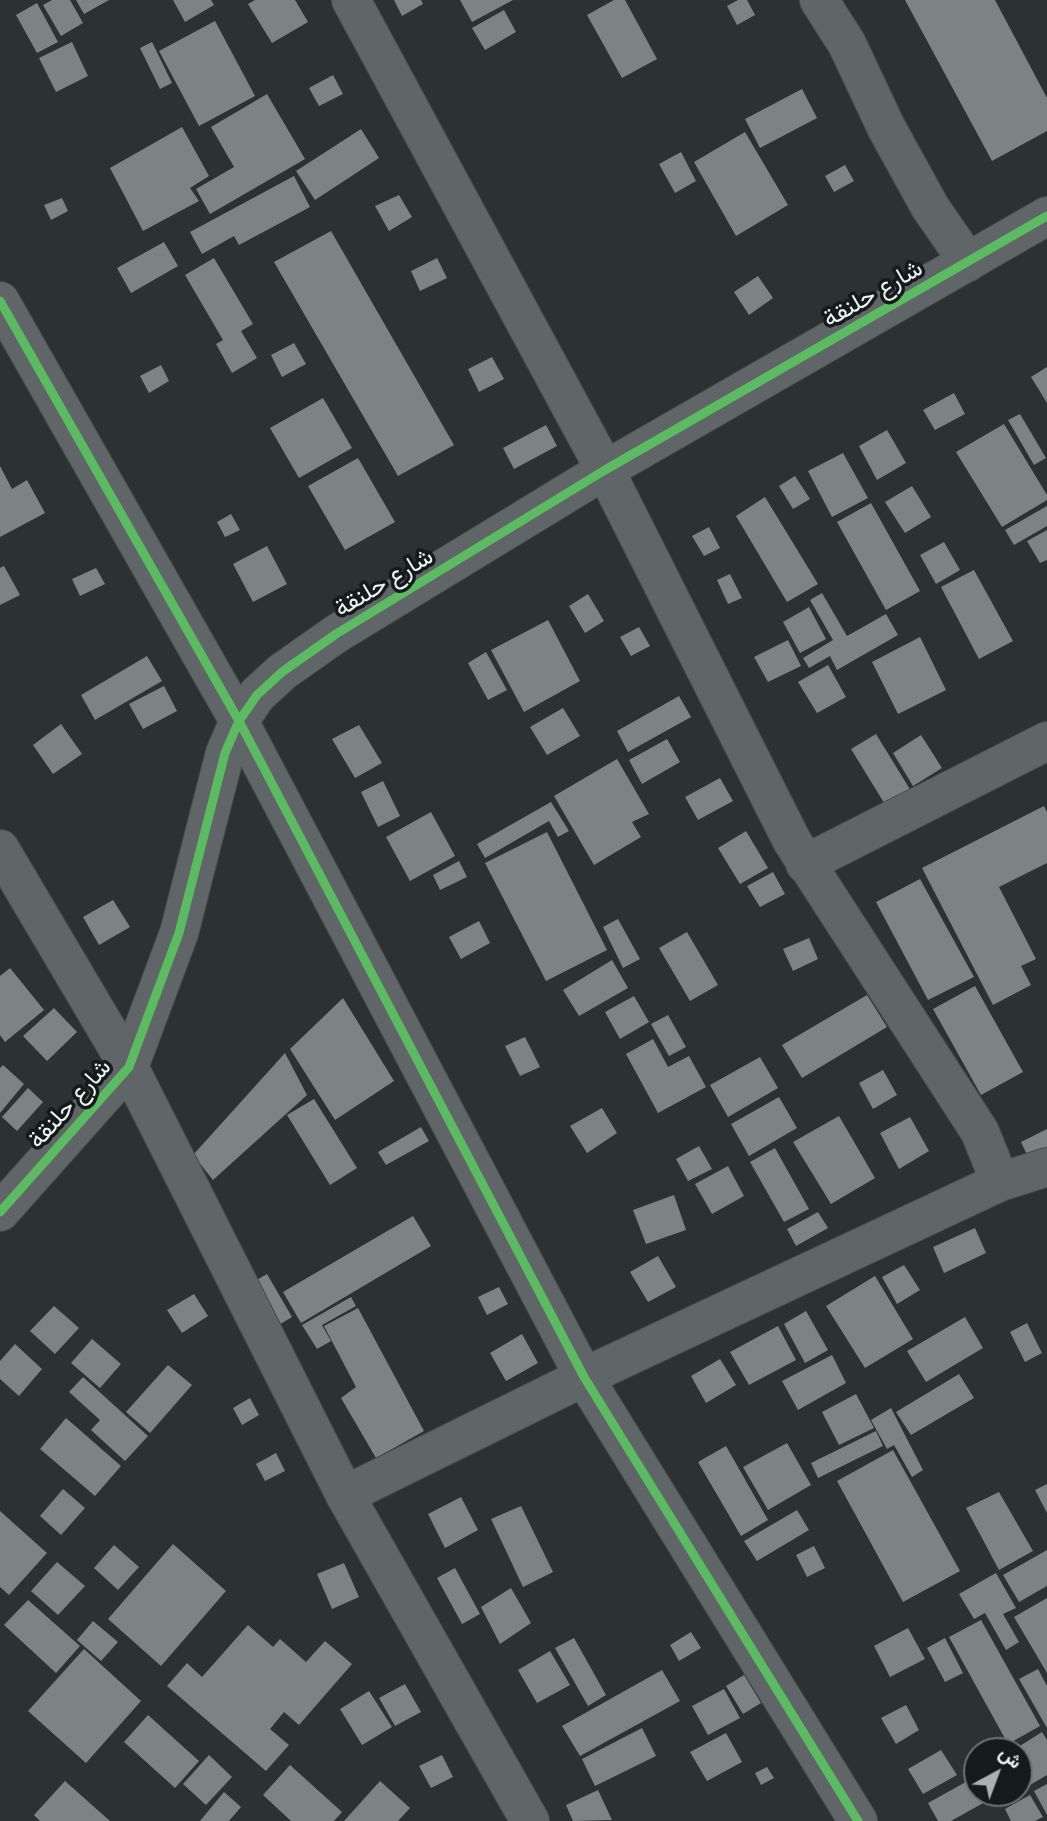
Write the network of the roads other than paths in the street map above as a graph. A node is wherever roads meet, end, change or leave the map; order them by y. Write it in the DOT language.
graph roads {
  1 [pos="351,0"];
  2 [pos="819,0"];
  3 [pos="1047,216"];
  4 [pos="968,262"];
  5 [pos="0,301"];
  6 [pos="605,470"];
  7 [pos="239,721"];
  8 [pos="1047,741"];
  9 [pos="0,849"];
  10 [pos="805,864"];
  11 [pos="129,1067"];
  12 [pos="1047,1167"];
  13 [pos="1000,1182"];
  14 [pos="0,1212"];
  15 [pos="584,1377"];
  16 [pos="345,1495"];
  17 [pos="530,1821"];
  18 [pos="858,1821"];
  1 -- 6 [label="street"];
  2 -- 4 [label="street"];
  3 -- 4 [label="street, شارع حلنقة"];
  4 -- 6 [label="street, شارع حلنقة"];
  5 -- 7 [label="street"];
  6 -- 7 [label="street, شارع حلنقة"];
  6 -- 10 [label="street"];
  7 -- 11 [label="street, شارع حلنقة"];
  7 -- 15 [label="street"];
  8 -- 10 [label="street"];
  9 -- 11 [label="street"];
  10 -- 13 [label="street"];
  11 -- 14 [label="street, شارع حلنقة"];
  11 -- 16 [label="street"];
  12 -- 13 [label="street"];
  13 -- 15 [label="street"];
  15 -- 16 [label="street"];
  15 -- 18 [label="street"];
  16 -- 17 [label="street"];
}
